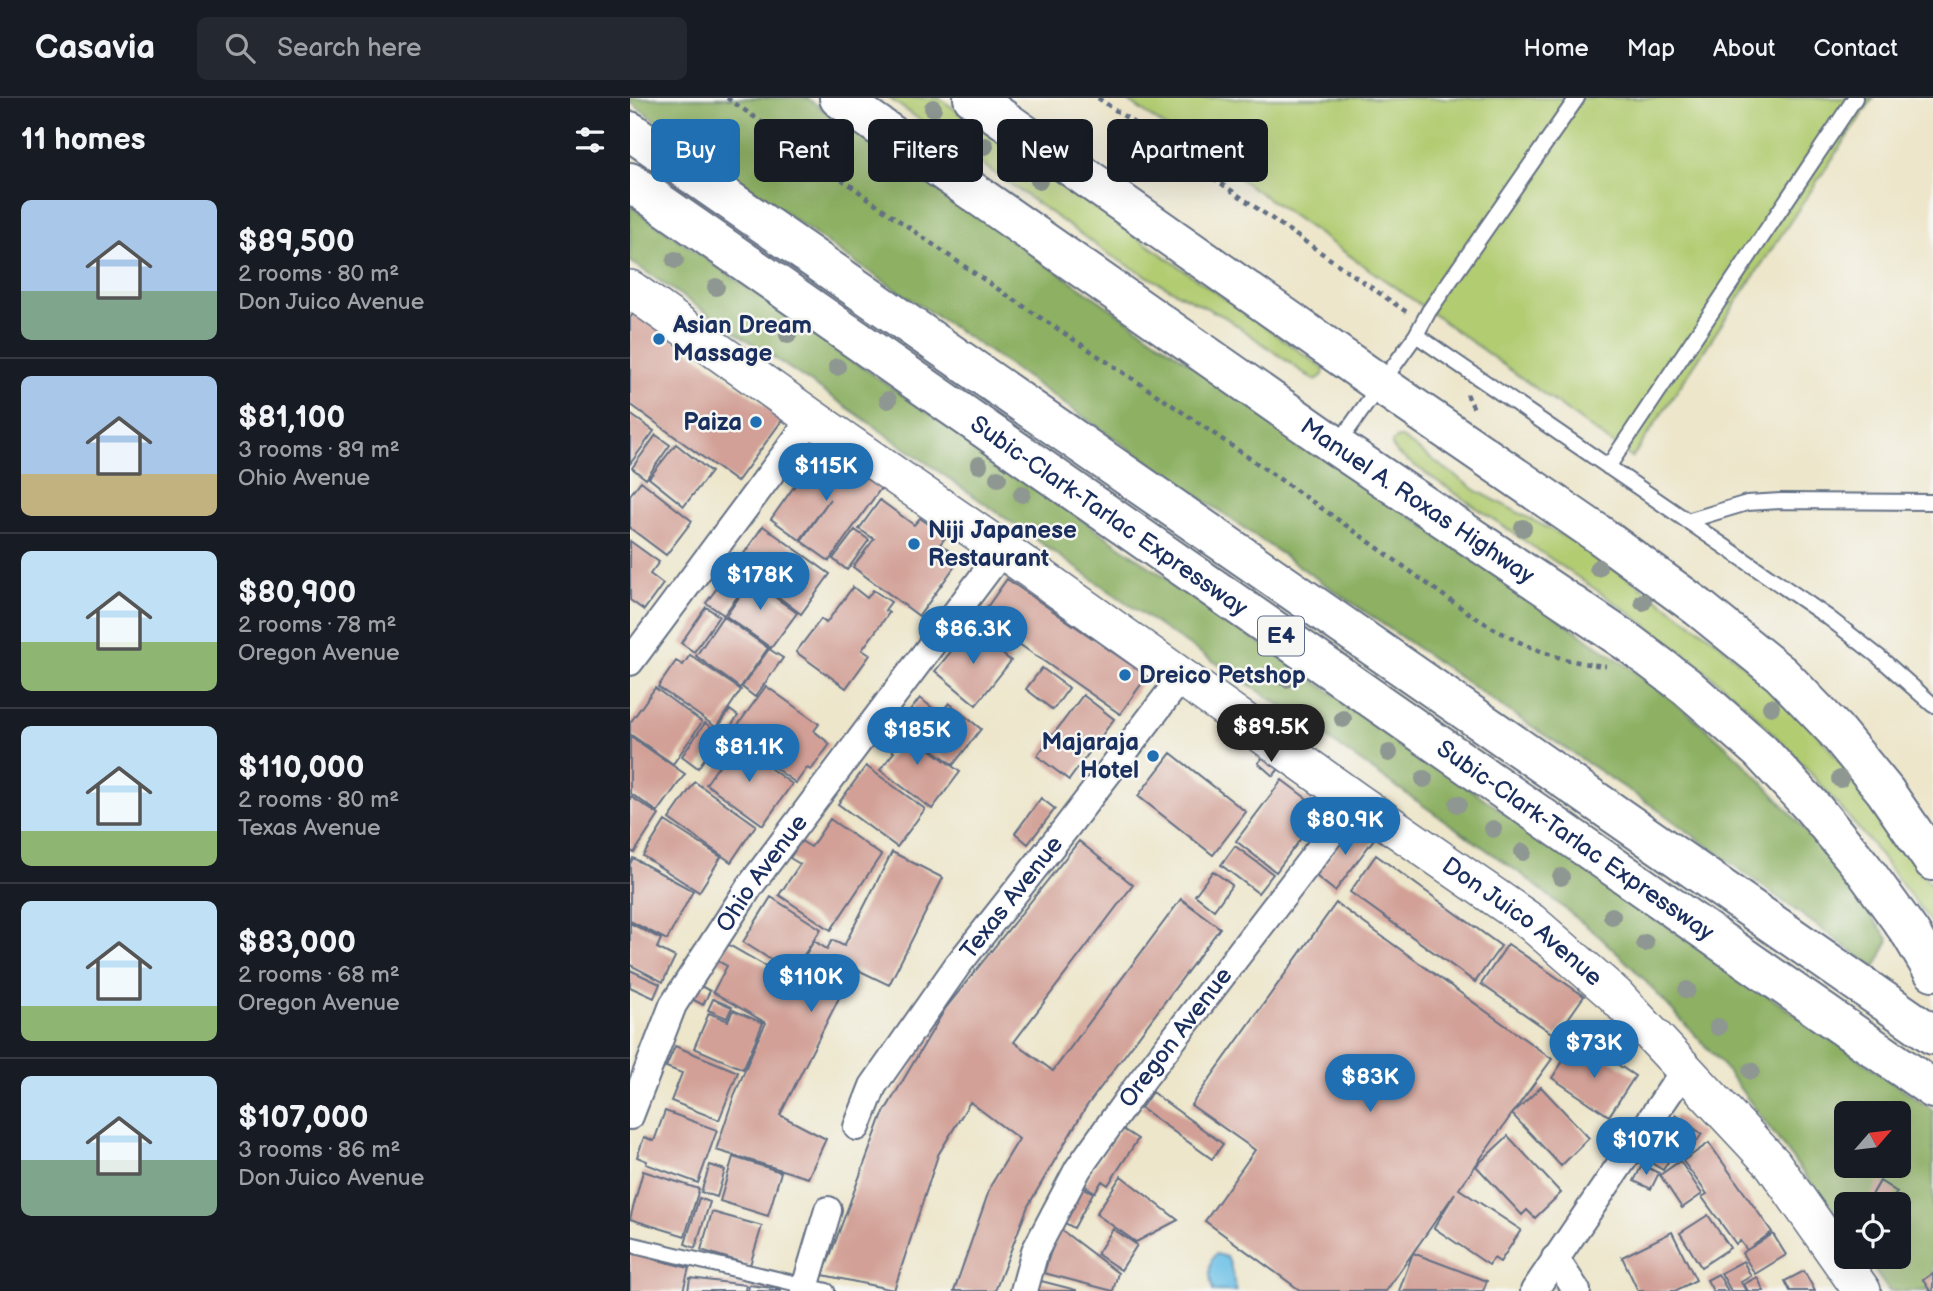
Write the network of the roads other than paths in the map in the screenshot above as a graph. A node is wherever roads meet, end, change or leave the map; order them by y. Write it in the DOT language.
graph roads {
  1 [pos="839,98"];
  2 [pos="973,98"];
  3 [pos="1577,98"];
  4 [pos="1855,98"];
  5 [pos="630,131"];
  6 [pos="630,182"];
  7 [pos="632,295"];
  8 [pos="1419,329"];
  9 [pos="1380,384"];
  10 [pos="812,418"];
  11 [pos="1336,446"];
  12 [pos="1608,467"];
  13 [pos="1933,502"];
  14 [pos="1687,521"];
  15 [pos="1003,550"];
  16 [pos="630,662"];
  17 [pos="1181,678"];
  18 [pos="1933,705"];
  19 [pos="1356,802"];
  20 [pos="1933,861"];
  21 [pos="1933,971"];
  22 [pos="1933,1035"];
  23 [pos="1685,1069"];
  24 [pos="1933,1089"];
  25 [pos="630,1116"];
  26 [pos="857,1127"];
  27 [pos="828,1210"];
  28 [pos="630,1244"];
  29 [pos="1555,1258"];
  30 [pos="812,1289"];
  31 [pos="1024,1291"];
  32 [pos="1534,1291"];
  33 [pos="1577,1291"];
  34 [pos="1862,1291"];
  1 -- 11 [label="main road, Manuel A. Roxas Highway"];
  2 -- 9 [label="main road"];
  3 -- 8 [label="lane"];
  4 -- 12 [label="lane"];
  5 -- 22 [label="main road, Subic-Clark-Tarlac Expressway / E4"];
  6 -- 24 [label="main road, Subic-Clark-Tarlac Expressway / E4"];
  7 -- 10 [label="main road, Don Juico Avenue"];
  8 -- 9 [label="lane"];
  8 -- 12 [label="lane"];
  9 -- 11 [label="lane"];
  9 -- 20 [label="main road"];
  10 -- 15 [label="main road, Don Juico Avenue"];
  10 -- 16 [label="street"];
  11 -- 21 [label="main road, Manuel A. Roxas Highway"];
  12 -- 14 [label="lane"];
  13 -- 14 [label="lane"];
  14 -- 18 [label="lane"];
  15 -- 17 [label="main road, Don Juico Avenue"];
  15 -- 25 [label="street, Ohio Avenue"];
  17 -- 19 [label="main road, Don Juico Avenue"];
  17 -- 26 [label="street, Texas Avenue"];
  19 -- 23 [label="main road, Don Juico Avenue"];
  19 -- 31 [label="street, Oregon Avenue"];
  23 -- 29 [label="street"];
  23 -- 34 [label="main road, Don Juico Avenue"];
  27 -- 30 [label="street"];
  28 -- 30 [label="lane"];
  29 -- 32 [label="street"];
  29 -- 33 [label="street"];
}
